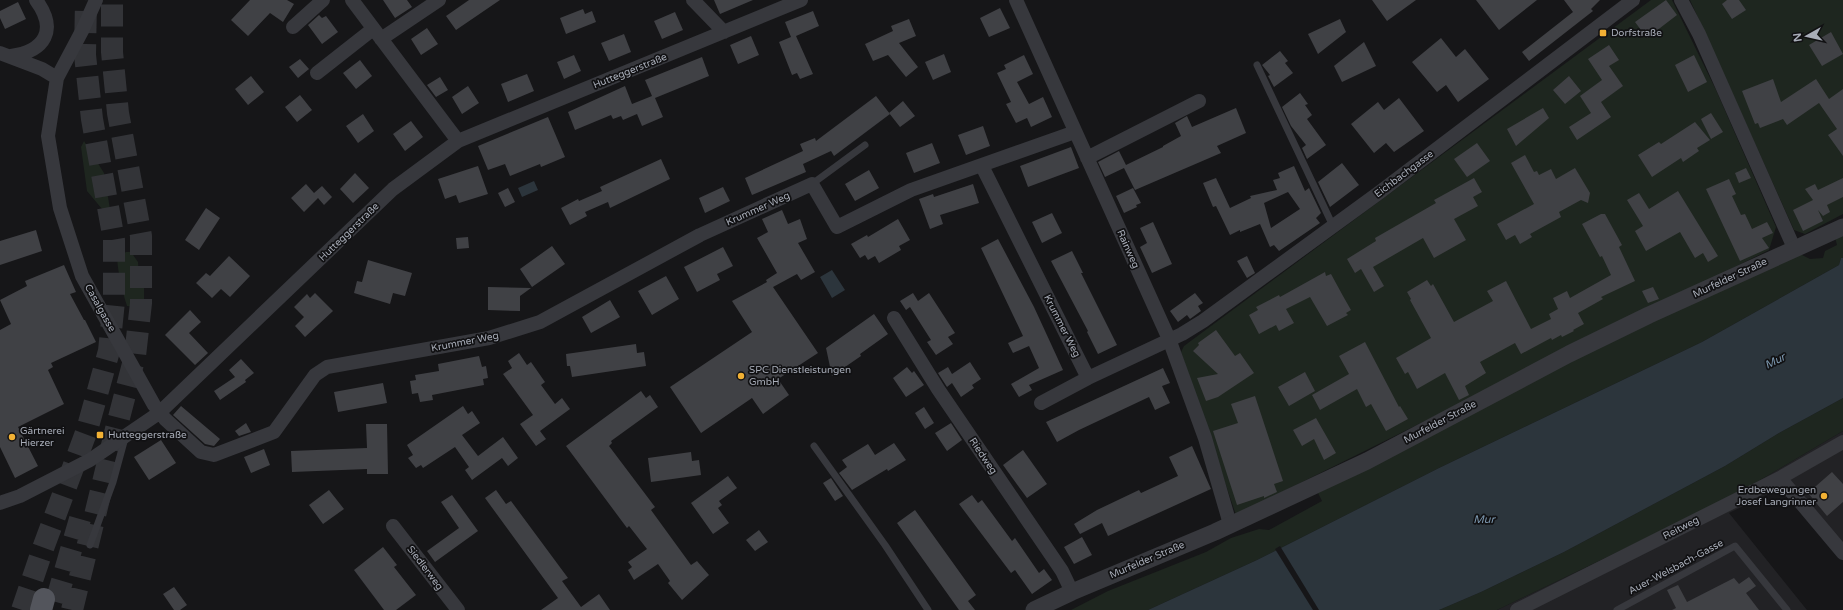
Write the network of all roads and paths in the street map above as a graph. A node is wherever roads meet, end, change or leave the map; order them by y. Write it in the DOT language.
graph roads {
  1 [pos="36,0"];
  2 [pos="96,0"];
  3 [pos="323,0"];
  4 [pos="352,0"];
  5 [pos="439,0"];
  6 [pos="693,0"];
  7 [pos="801,0"];
  8 [pos="1016,0"];
  9 [pos="1633,0"];
  10 [pos="1681,0"];
  11 [pos="293,27"];
  12 [pos="724,32"];
  13 [pos="377,34"];
  14 [pos="5,54"];
  15 [pos="1257,65"];
  16 [pos="318,73"];
  17 [pos="57,78"];
  18 [pos="1199,101"];
  19 [pos="1075,132"];
  20 [pos="458,141"];
  21 [pos="865,145"];
  22 [pos="1087,158"];
  23 [pos="982,166"];
  24 [pos="812,184"];
  25 [pos="1333,226"];
  26 [pos="1843,227"];
  27 [pos="1794,248"];
  28 [pos="894,318"];
  29 [pos="1169,339"];
  30 [pos="1088,378"];
  31 [pos="1041,403"];
  32 [pos="159,413"];
  33 [pos="125,437"];
  34 [pos="1843,442"];
  35 [pos="814,446"];
  36 [pos="1780,478"];
  37 [pos="0,503"];
  38 [pos="1230,524"];
  39 [pos="393,526"];
  40 [pos="90,545"];
  41 [pos="1843,553"];
  42 [pos="1072,592"];
  43 [pos="458,610"];
  44 [pos="928,610"];
  45 [pos="1034,610"];
  46 [pos="1517,610"];
  47 [pos="1618,610"];
  48 [pos="1787,610"];
  1 -- 14 [label="street"];
  2 -- 17 [label="street, Casalgasse"];
  3 -- 11 [label="street"];
  4 -- 13 [label="street"];
  5 -- 13 [label="street"];
  6 -- 12 [label="street"];
  7 -- 12 [label="street, Hutteggerstraße"];
  8 -- 19 [label="street, Rainweg"];
  9 -- 25 [label="street, Eichbachgasse"];
  10 -- 27 [label="street"];
  12 -- 20 [label="street, Hutteggerstraße"];
  13 -- 16 [label="street"];
  13 -- 20 [label="street"];
  14 -- 17 [label="street"];
  15 -- 25 [label="lane"];
  17 -- 32 [label="street, Casalgasse"];
  18 -- 22 [label="street"];
  19 -- 22 [label="street, Rainweg"];
  19 -- 23 [label="street"];
  20 -- 32 [label="street, Hutteggerstraße"];
  21 -- 24 [label="lane, Krummer Weg"];
  22 -- 29 [label="street, Rainweg"];
  23 -- 24 [label="street"];
  23 -- 30 [label="street, Krummer Weg"];
  24 -- 32 [label="street, Krummer Weg"];
  25 -- 29 [label="street, Eichbachgasse"];
  26 -- 27 [label="street, Murfelder Straße"];
  27 -- 38 [label="street, Murfelder Straße"];
  28 -- 42 [label="street, Riedweg"];
  29 -- 30 [label="street"];
  29 -- 38 [label="street, Rainweg"];
  30 -- 31 [label="street"];
  32 -- 33 [label="street"];
  33 -- 37 [label="street"];
  33 -- 40 [label="lane"];
  34 -- 36 [label="street, Reitweg"];
  35 -- 44 [label="lane"];
  36 -- 41 [label="street"];
  36 -- 46 [label="street, Reitweg"];
  38 -- 42 [label="street, Murfelder Straße"];
  39 -- 43 [label="street, Siedlerweg"];
  42 -- 45 [label="street, Murfelder Straße"];
  47 -- 48 [label="lane, Auer-Welsbach-Gasse"];
}
